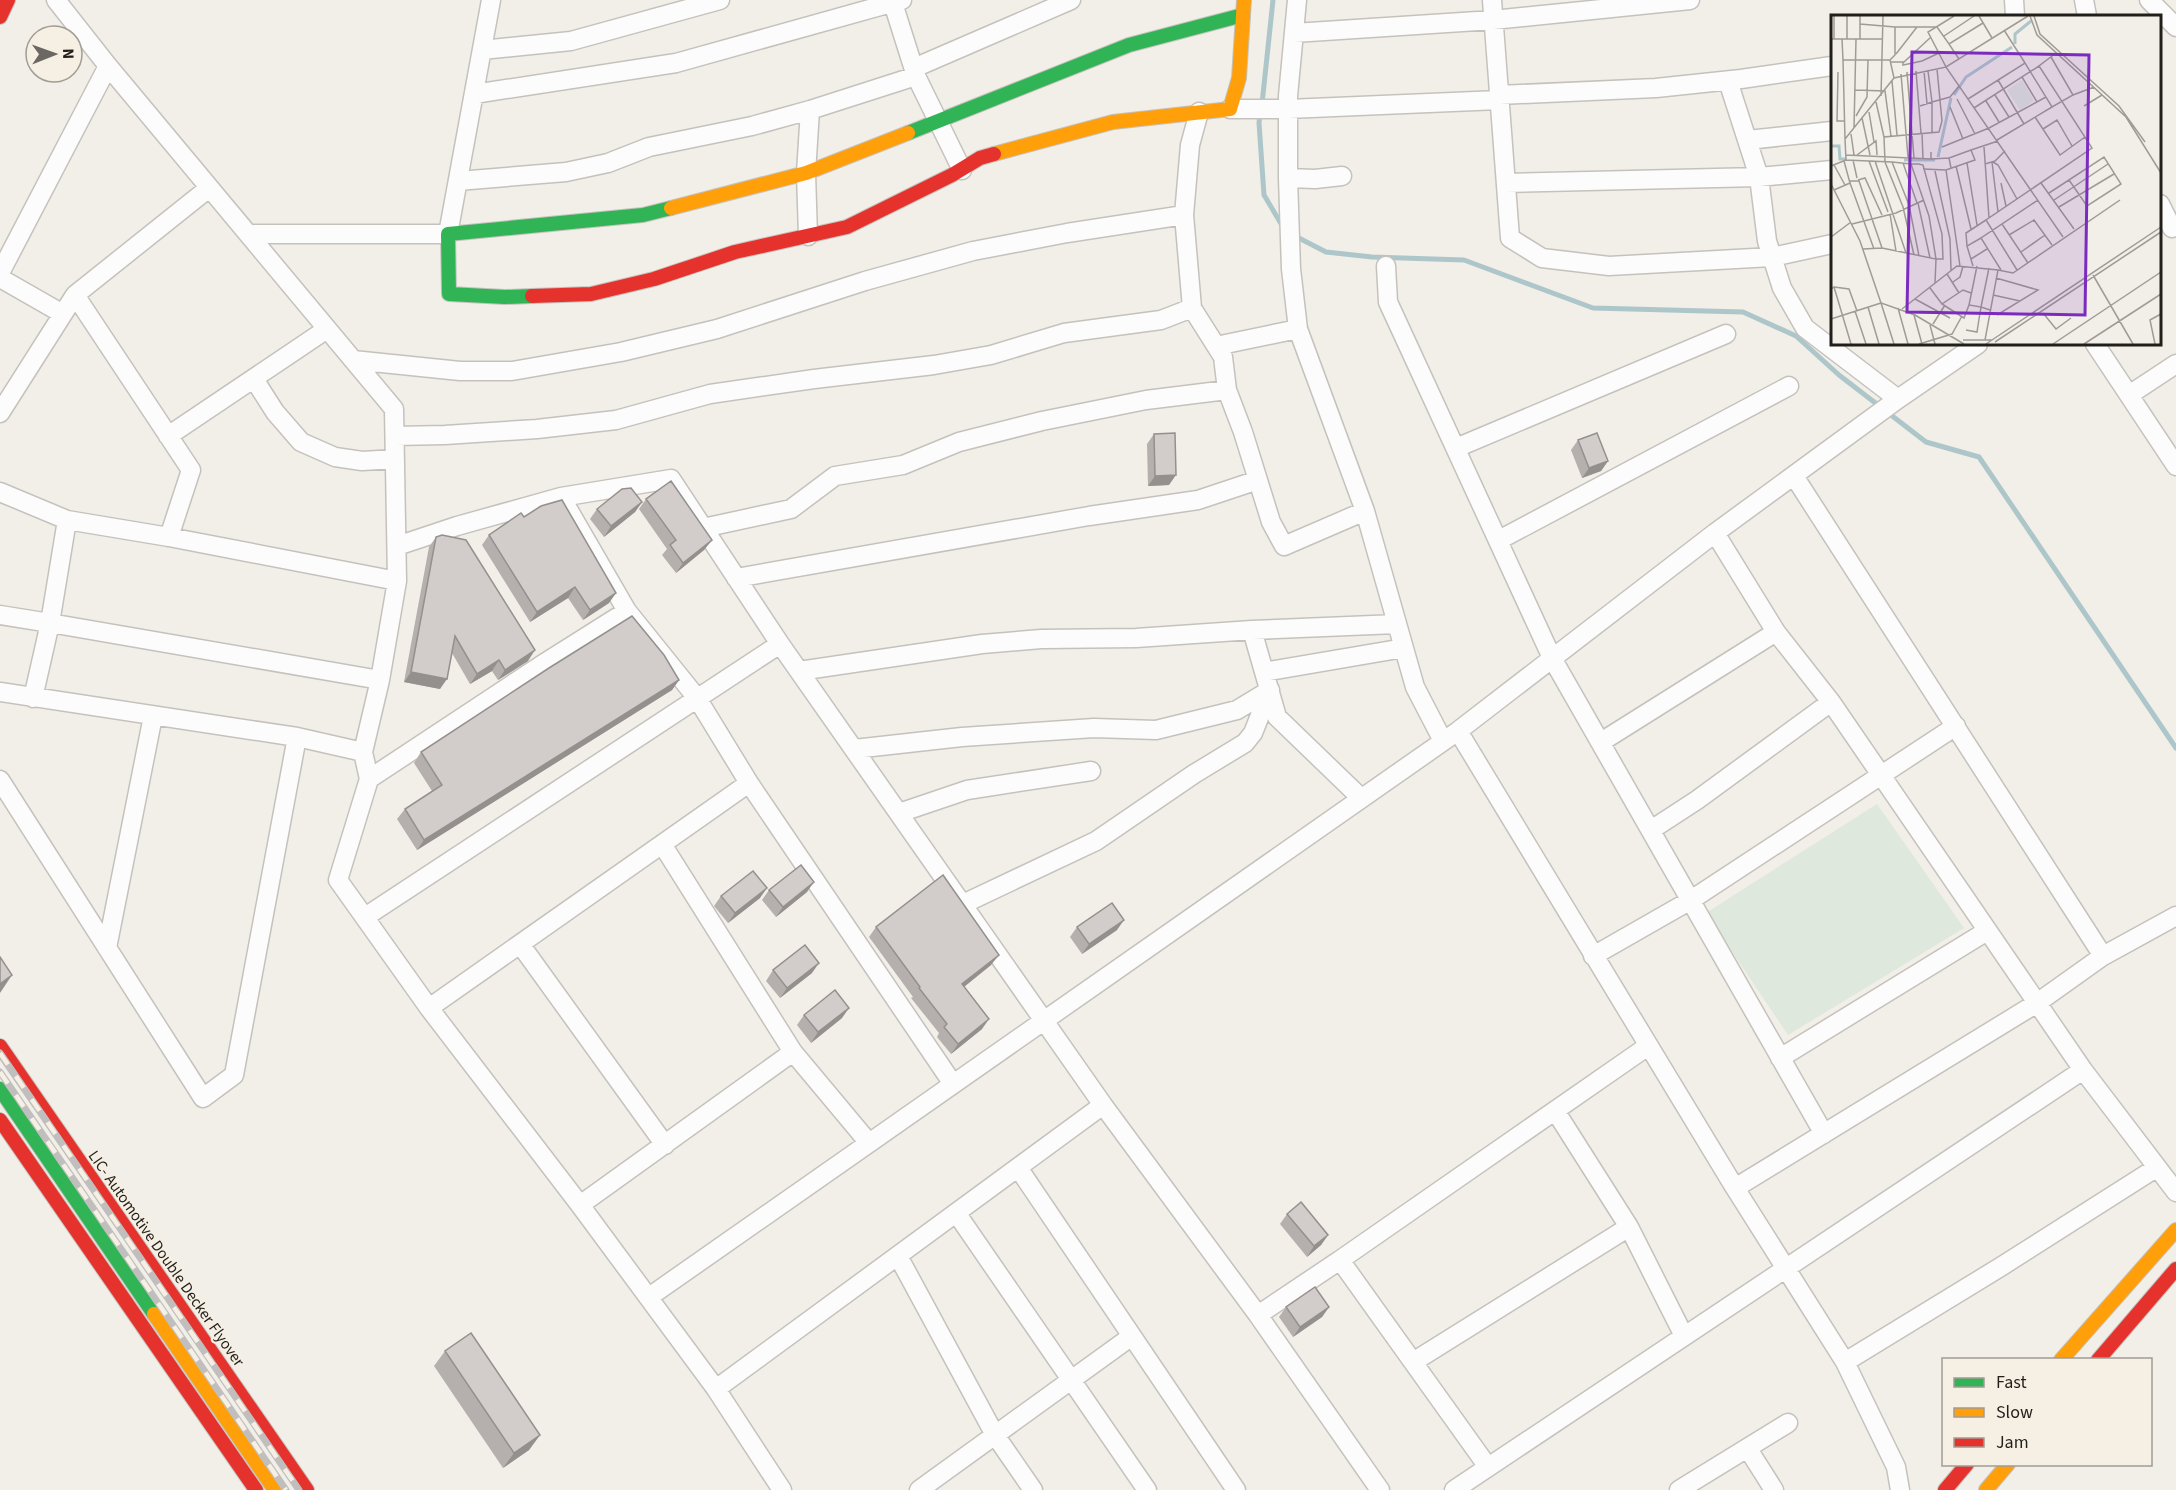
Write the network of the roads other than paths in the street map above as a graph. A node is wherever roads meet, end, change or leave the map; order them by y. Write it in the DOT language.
graph roads {
  1 [pos="8,0"];
  2 [pos="56,0"];
  3 [pos="491,0"];
  4 [pos="720,0"];
  5 [pos="1071,0"];
  6 [pos="1244,0"];
  7 [pos="1297,0"];
  8 [pos="1492,0"];
  9 [pos="1689,0"];
  10 [pos="2084,0"];
  11 [pos="2149,0"];
  12 [pos="896,1"];
  13 [pos="1243,15"];
  14 [pos="2087,15"];
  15 [pos="0,17"];
  16 [pos="1493,20"];
  17 [pos="2176,27"];
  18 [pos="1294,33"];
  19 [pos="482,50"];
  20 [pos="108,66"];
  21 [pos="1831,66"];
  22 [pos="915,72"];
  23 [pos="1728,81"];
  24 [pos="474,94"];
  25 [pos="1499,97"];
  26 [pos="1230,109"];
  27 [pos="1288,109"];
  28 [pos="810,110"];
  29 [pos="1199,112"];
  30 [pos="938,121"];
  31 [pos="1831,131"];
  32 [pos="1748,140"];
  33 [pos="962,170"];
  34 [pos="1831,170"];
  35 [pos="806,172"];
  36 [pos="1342,176"];
  37 [pos="1759,177"];
  38 [pos="1288,178"];
  39 [pos="458,181"];
  40 [pos="1506,183"];
  41 [pos="209,188"];
  42 [pos="2161,207"];
  43 [pos="1184,215"];
  44 [pos="2169,230"];
  45 [pos="248,234"];
  46 [pos="448,234"];
  47 [pos="807,236"];
  48 [pos="1831,244"];
  49 [pos="1772,257"];
  50 [pos="1386,266"];
  51 [pos="0,276"];
  52 [pos="75,295"];
  53 [pos="1192,308"];
  54 [pos="63,314"];
  55 [pos="327,329"];
  56 [pos="1298,329"];
  57 [pos="1726,334"];
  58 [pos="1977,345"];
  59 [pos="2096,345"];
  60 [pos="1216,346"];
  61 [pos="353,360"];
  62 [pos="2176,364"];
  63 [pos="254,379"];
  64 [pos="1789,386"];
  65 [pos="1227,390"];
  66 [pos="2129,395"];
  67 [pos="1895,402"];
  68 [pos="0,413"];
  69 [pos="168,436"];
  70 [pos="395,436"];
  71 [pos="1456,448"];
  72 [pos="395,459"];
  73 [pos="2175,464"];
  74 [pos="1794,476"];
  75 [pos="1258,480"];
  76 [pos="0,492"];
  77 [pos="561,497"];
  78 [pos="1365,511"];
  79 [pos="67,520"];
  80 [pos="457,526"];
  81 [pos="703,528"];
  82 [pos="1715,532"];
  83 [pos="169,537"];
  84 [pos="1498,540"];
  85 [pos="397,546"];
  86 [pos="469,546"];
  87 [pos="736,578"];
  88 [pos="397,581"];
  89 [pos="627,611"];
  90 [pos="0,615"];
  91 [pos="50,623"];
  92 [pos="1397,624"];
  93 [pos="1252,630"];
  94 [pos="1776,632"];
  95 [pos="780,644"];
  96 [pos="1404,648"];
  97 [pos="1552,658"];
  98 [pos="799,671"];
  99 [pos="1264,672"];
  100 [pos="380,680"];
  101 [pos="1270,690"];
  102 [pos="0,692"];
  103 [pos="33,698"];
  104 [pos="697,698"];
  105 [pos="1831,702"];
  106 [pos="153,716"];
  107 [pos="1956,726"];
  108 [pos="1450,736"];
  109 [pos="297,737"];
  110 [pos="1601,741"];
  111 [pos="854,749"];
  112 [pos="363,752"];
  113 [pos="1091,771"];
  114 [pos="1881,776"];
  115 [pos="369,779"];
  116 [pos="0,780"];
  117 [pos="749,783"];
  118 [pos="1361,798"];
  119 [pos="899,813"];
  120 [pos="1651,830"];
  121 [pos="662,844"];
  122 [pos="1691,900"];
  123 [pos="963,904"];
  124 [pos="2176,916"];
  125 [pos="365,917"];
  126 [pos="1988,931"];
  127 [pos="520,944"];
  128 [pos="107,948"];
  129 [pos="1593,956"];
  130 [pos="2103,956"];
  131 [pos="2037,1003"];
  132 [pos="429,1008"];
  133 [pos="1045,1019"];
  134 [pos="0,1029"];
  135 [pos="0,1046"];
  136 [pos="1648,1046"];
  137 [pos="793,1053"];
  138 [pos="1780,1058"];
  139 [pos="2083,1070"];
  140 [pos="953,1084"];
  141 [pos="0,1089"];
  142 [pos="1103,1105"];
  143 [pos="1556,1112"];
  144 [pos="0,1120"];
  145 [pos="1824,1134"];
  146 [pos="869,1143"];
  147 [pos="7,1144"];
  148 [pos="665,1145"];
  149 [pos="1019,1168"];
  150 [pos="2156,1168"];
  151 [pos="1736,1188"];
  152 [pos="2176,1192"];
  153 [pos="580,1205"];
  154 [pos="957,1214"];
  155 [pos="1629,1227"];
  156 [pos="2176,1230"];
  157 [pos="898,1256"];
  158 [pos="1340,1260"];
  159 [pos="1786,1268"];
  160 [pos="2176,1269"];
  161 [pos="648,1297"];
  162 [pos="1258,1315"];
  163 [pos="1684,1335"];
  164 [pos="1132,1336"];
  165 [pos="2062,1358"];
  166 [pos="2099,1358"];
  167 [pos="1413,1362"];
  168 [pos="1845,1362"];
  169 [pos="1071,1380"];
  170 [pos="716,1389"];
  171 [pos="1788,1423"];
  172 [pos="995,1435"];
  173 [pos="1748,1449"];
  174 [pos="1965,1466"];
  175 [pos="2006,1466"];
  176 [pos="1488,1467"];
  177 [pos="256,1490"];
  178 [pos="275,1490"];
  179 [pos="307,1490"];
  180 [pos="320,1490"];
  181 [pos="782,1490"];
  182 [pos="919,1490"];
  183 [pos="1033,1490"];
  184 [pos="1148,1490"];
  185 [pos="1236,1490"];
  186 [pos="1380,1490"];
  187 [pos="1454,1490"];
  188 [pos="1679,1490"];
  189 [pos="1774,1490"];
  190 [pos="1900,1490"];
  191 [pos="1945,1490"];
  192 [pos="1986,1490"];
  1 -- 15 [label="street"];
  2 -- 20 [label="street"];
  3 -- 19 [label="street"];
  4 -- 19 [label="street"];
  5 -- 22 [label="street"];
  6 -- 13 [label="street"];
  7 -- 18 [label="street"];
  8 -- 16 [label="street"];
  9 -- 16 [label="street"];
  10 -- 14 [label="street"];
  11 -- 17 [label="street"];
  12 -- 22 [label="street"];
  12 -- 24 [label="street"];
  13 -- 26 [label="street"];
  13 -- 30 [label="street"];
  16 -- 18 [label="street"];
  16 -- 25 [label="street"];
  18 -- 27 [label="street"];
  19 -- 24 [label="street"];
  20 -- 41 [label="street"];
  20 -- 51 [label="street"];
  21 -- 23 [label="street"];
  22 -- 28 [label="street"];
  22 -- 30 [label="street"];
  23 -- 25 [label="street"];
  23 -- 32 [label="street"];
  24 -- 39 [label="street"];
  25 -- 27 [label="street"];
  25 -- 40 [label="street"];
  26 -- 27 [label="street"];
  26 -- 29 [label="street"];
  27 -- 38 [label="street"];
  28 -- 35 [label="street"];
  28 -- 39 [label="street"];
  29 -- 33 [label="street"];
  29 -- 43 [label="street"];
  30 -- 33 [label="street"];
  30 -- 35 [label="street"];
  31 -- 32 [label="street"];
  32 -- 37 [label="street"];
  33 -- 47 [label="street"];
  34 -- 37 [label="street"];
  35 -- 46 [label="street"];
  35 -- 47 [label="street"];
  36 -- 38 [label="street"];
  37 -- 40 [label="street"];
  37 -- 49 [label="street"];
  38 -- 56 [label="street"];
  39 -- 46 [label="street"];
  40 -- 49 [label="street"];
  41 -- 45 [label="street"];
  41 -- 52 [label="street"];
  42 -- 44 [label="street"];
  43 -- 53 [label="street"];
  43 -- 61 [label="street"];
  45 -- 46 [label="street"];
  45 -- 55 [label="street"];
  46 -- 47 [label="street"];
  48 -- 49 [label="street"];
  49 -- 67 [label="street"];
  50 -- 71 [label="street"];
  51 -- 54 [label="street"];
  52 -- 54 [label="street"];
  52 -- 69 [label="street"];
  53 -- 60 [label="street"];
  53 -- 70 [label="street"];
  54 -- 68 [label="street"];
  55 -- 61 [label="street"];
  55 -- 63 [label="street"];
  56 -- 60 [label="street"];
  56 -- 78 [label="street"];
  57 -- 71 [label="street"];
  58 -- 67 [label="street"];
  59 -- 66 [label="street"];
  60 -- 65 [label="street"];
  61 -- 70 [label="street"];
  62 -- 66 [label="street"];
  63 -- 69 [label="street"];
  63 -- 72 [label="street"];
  64 -- 84 [label="street"];
  65 -- 75 [label="street"];
  65 -- 81 [label="street"];
  66 -- 73 [label="street"];
  67 -- 74 [label="street"];
  69 -- 83 [label="street"];
  70 -- 72 [label="street"];
  71 -- 84 [label="street"];
  72 -- 85 [label="street"];
  74 -- 82 [label="street"];
  74 -- 107 [label="street"];
  75 -- 78 [label="street"];
  75 -- 87 [label="street"];
  76 -- 79 [label="street"];
  77 -- 80 [label="street"];
  77 -- 81 [label="street"];
  77 -- 89 [label="street"];
  78 -- 92 [label="street"];
  79 -- 83 [label="street"];
  79 -- 91 [label="street"];
  80 -- 85 [label="street"];
  80 -- 86 [label="street"];
  81 -- 87 [label="street"];
  82 -- 94 [label="street"];
  82 -- 97 [label="street"];
  83 -- 88 [label="street"];
  84 -- 97 [label="street"];
  85 -- 88 [label="street"];
  87 -- 95 [label="street"];
  88 -- 100 [label="street"];
  89 -- 104 [label="street"];
  89 -- 115 [label="street"];
  90 -- 91 [label="street"];
  91 -- 100 [label="street"];
  91 -- 103 [label="street"];
  92 -- 93 [label="street"];
  92 -- 96 [label="street"];
  93 -- 98 [label="street"];
  93 -- 99 [label="street"];
  94 -- 105 [label="street"];
  94 -- 110 [label="street"];
  95 -- 98 [label="street"];
  95 -- 104 [label="street"];
  96 -- 99 [label="street"];
  96 -- 108 [label="street"];
  97 -- 108 [label="street"];
  97 -- 110 [label="street"];
  98 -- 111 [label="street"];
  99 -- 101 [label="street"];
  100 -- 112 [label="street"];
  101 -- 111 [label="street"];
  101 -- 118 [label="street"];
  101 -- 123 [label="street"];
  102 -- 103 [label="street"];
  103 -- 106 [label="street"];
  104 -- 117 [label="street"];
  104 -- 125 [label="street"];
  105 -- 114 [label="street"];
  105 -- 120 [label="street"];
  106 -- 109 [label="street"];
  106 -- 128 [label="street"];
  107 -- 114 [label="street"];
  107 -- 130 [label="street"];
  108 -- 118 [label="street"];
  108 -- 129 [label="street"];
  109 -- 112 [label="street"];
  109 -- 128 [label="street"];
  110 -- 120 [label="street"];
  111 -- 119 [label="street"];
  112 -- 115 [label="street"];
  113 -- 119 [label="street"];
  114 -- 122 [label="street"];
  114 -- 126 [label="street"];
  115 -- 125 [label="street"];
  116 -- 128 [label="street"];
  117 -- 121 [label="street"];
  117 -- 140 [label="street"];
  118 -- 133 [label="street"];
  119 -- 123 [label="street"];
  120 -- 122 [label="street"];
  121 -- 127 [label="street"];
  121 -- 137 [label="street"];
  122 -- 129 [label="street"];
  122 -- 138 [label="street"];
  123 -- 133 [label="street"];
  124 -- 130 [label="street"];
  125 -- 132 [label="street"];
  126 -- 131 [label="street"];
  126 -- 138 [label="street"];
  127 -- 132 [label="street"];
  127 -- 148 [label="street"];
  129 -- 136 [label="street"];
  130 -- 131 [label="street"];
  131 -- 139 [label="street"];
  131 -- 145 [label="street"];
  132 -- 153 [label="street"];
  133 -- 140 [label="street"];
  133 -- 142 [label="street"];
  134 -- 180 [label="street"];
  135 -- 179 [label="street, LIC- Automotive Double Decker Flyover"];
  136 -- 143 [label="street"];
  136 -- 151 [label="street"];
  137 -- 146 [label="street"];
  137 -- 148 [label="street"];
  138 -- 145 [label="street"];
  139 -- 150 [label="street"];
  139 -- 159 [label="street"];
  140 -- 146 [label="street"];
  141 -- 178 [label="street"];
  142 -- 149 [label="street"];
  142 -- 162 [label="street"];
  143 -- 155 [label="street"];
  143 -- 158 [label="street"];
  144 -- 147 [label="street"];
  145 -- 151 [label="street"];
  146 -- 161 [label="street"];
  147 -- 177 [label="street"];
  148 -- 153 [label="street"];
  149 -- 154 [label="street"];
  149 -- 164 [label="street"];
  150 -- 152 [label="street"];
  150 -- 168 [label="street"];
  151 -- 159 [label="street"];
  153 -- 161 [label="street"];
  154 -- 157 [label="street"];
  154 -- 169 [label="street"];
  155 -- 163 [label="street"];
  155 -- 167 [label="street"];
  156 -- 165 [label="street"];
  157 -- 170 [label="street"];
  157 -- 172 [label="street"];
  158 -- 162 [label="street"];
  158 -- 167 [label="street"];
  159 -- 163 [label="street"];
  159 -- 168 [label="street"];
  160 -- 166 [label="street"];
  161 -- 170 [label="street"];
  162 -- 186 [label="street"];
  163 -- 176 [label="street"];
  164 -- 169 [label="street"];
  164 -- 185 [label="street"];
  167 -- 176 [label="street"];
  168 -- 190 [label="street"];
  169 -- 172 [label="street"];
  169 -- 184 [label="street"];
  170 -- 181 [label="street"];
  171 -- 173 [label="street"];
  172 -- 182 [label="street"];
  172 -- 183 [label="street"];
  173 -- 188 [label="street"];
  173 -- 189 [label="street"];
  174 -- 191 [label="street"];
  175 -- 192 [label="street"];
  176 -- 187 [label="street"];
}
